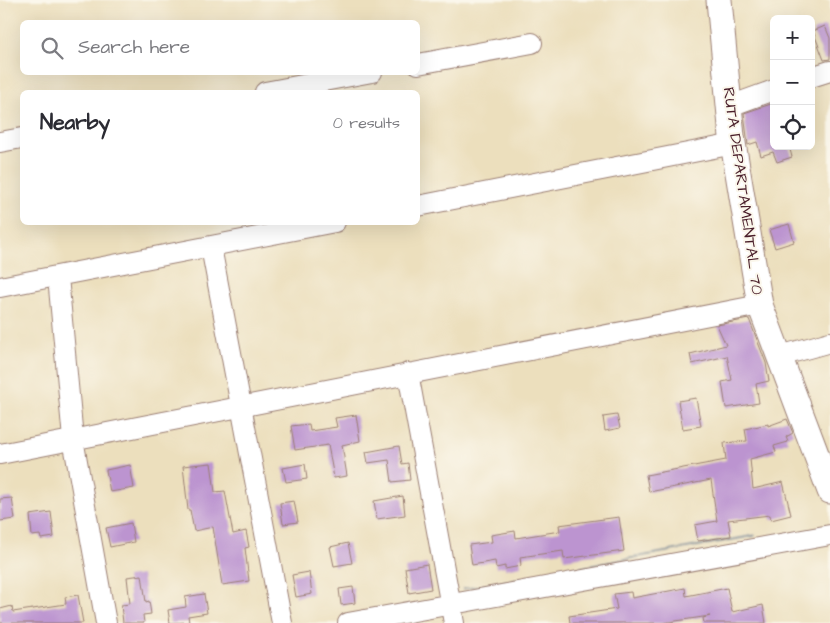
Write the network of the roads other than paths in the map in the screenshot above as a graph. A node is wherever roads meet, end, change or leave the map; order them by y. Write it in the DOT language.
graph roads {
  1 [pos="719,0"];
  2 [pos="532,43"];
  3 [pos="420,64"];
  4 [pos="830,70"];
  5 [pos="356,75"];
  6 [pos="815,76"];
  7 [pos="276,90"];
  8 [pos="770,91"];
  9 [pos="730,106"];
  10 [pos="20,138"];
  11 [pos="0,142"];
  12 [pos="734,144"];
  13 [pos="420,206"];
  14 [pos="321,225"];
  15 [pos="211,247"];
  16 [pos="58,277"];
  17 [pos="0,288"];
  18 [pos="760,304"];
  19 [pos="830,342"];
  20 [pos="780,356"];
  21 [pos="408,373"];
  22 [pos="240,406"];
  23 [pos="73,439"];
  24 [pos="0,454"];
  25 [pos="830,490"];
  26 [pos="830,535"];
  27 [pos="452,614"];
  28 [pos="106,623"];
  29 [pos="282,623"];
  30 [pos="348,623"];
  1 -- 9 [label="main road, RUTA DEPARTAMENTAL 70"];
  2 -- 3 [label="street"];
  4 -- 6 [label="street"];
  5 -- 7 [label="street"];
  8 -- 9 [label="street"];
  9 -- 12 [label="main road, RUTA DEPARTAMENTAL 70"];
  10 -- 11 [label="street"];
  12 -- 13 [label="street"];
  12 -- 18 [label="main road, RUTA DEPARTAMENTAL 70"];
  14 -- 15 [label="street"];
  15 -- 16 [label="street"];
  15 -- 22 [label="street"];
  16 -- 17 [label="street"];
  16 -- 23 [label="street"];
  18 -- 20 [label="main road, RUTA DEPARTAMENTAL 70"];
  18 -- 21 [label="street"];
  19 -- 20 [label="street"];
  20 -- 25 [label="main road, RUTA DEPARTAMENTAL 70"];
  21 -- 22 [label="street"];
  21 -- 27 [label="street"];
  22 -- 23 [label="street"];
  22 -- 29 [label="street"];
  23 -- 24 [label="street"];
  23 -- 28 [label="street"];
  26 -- 27 [label="street"];
  27 -- 30 [label="street"];
}
